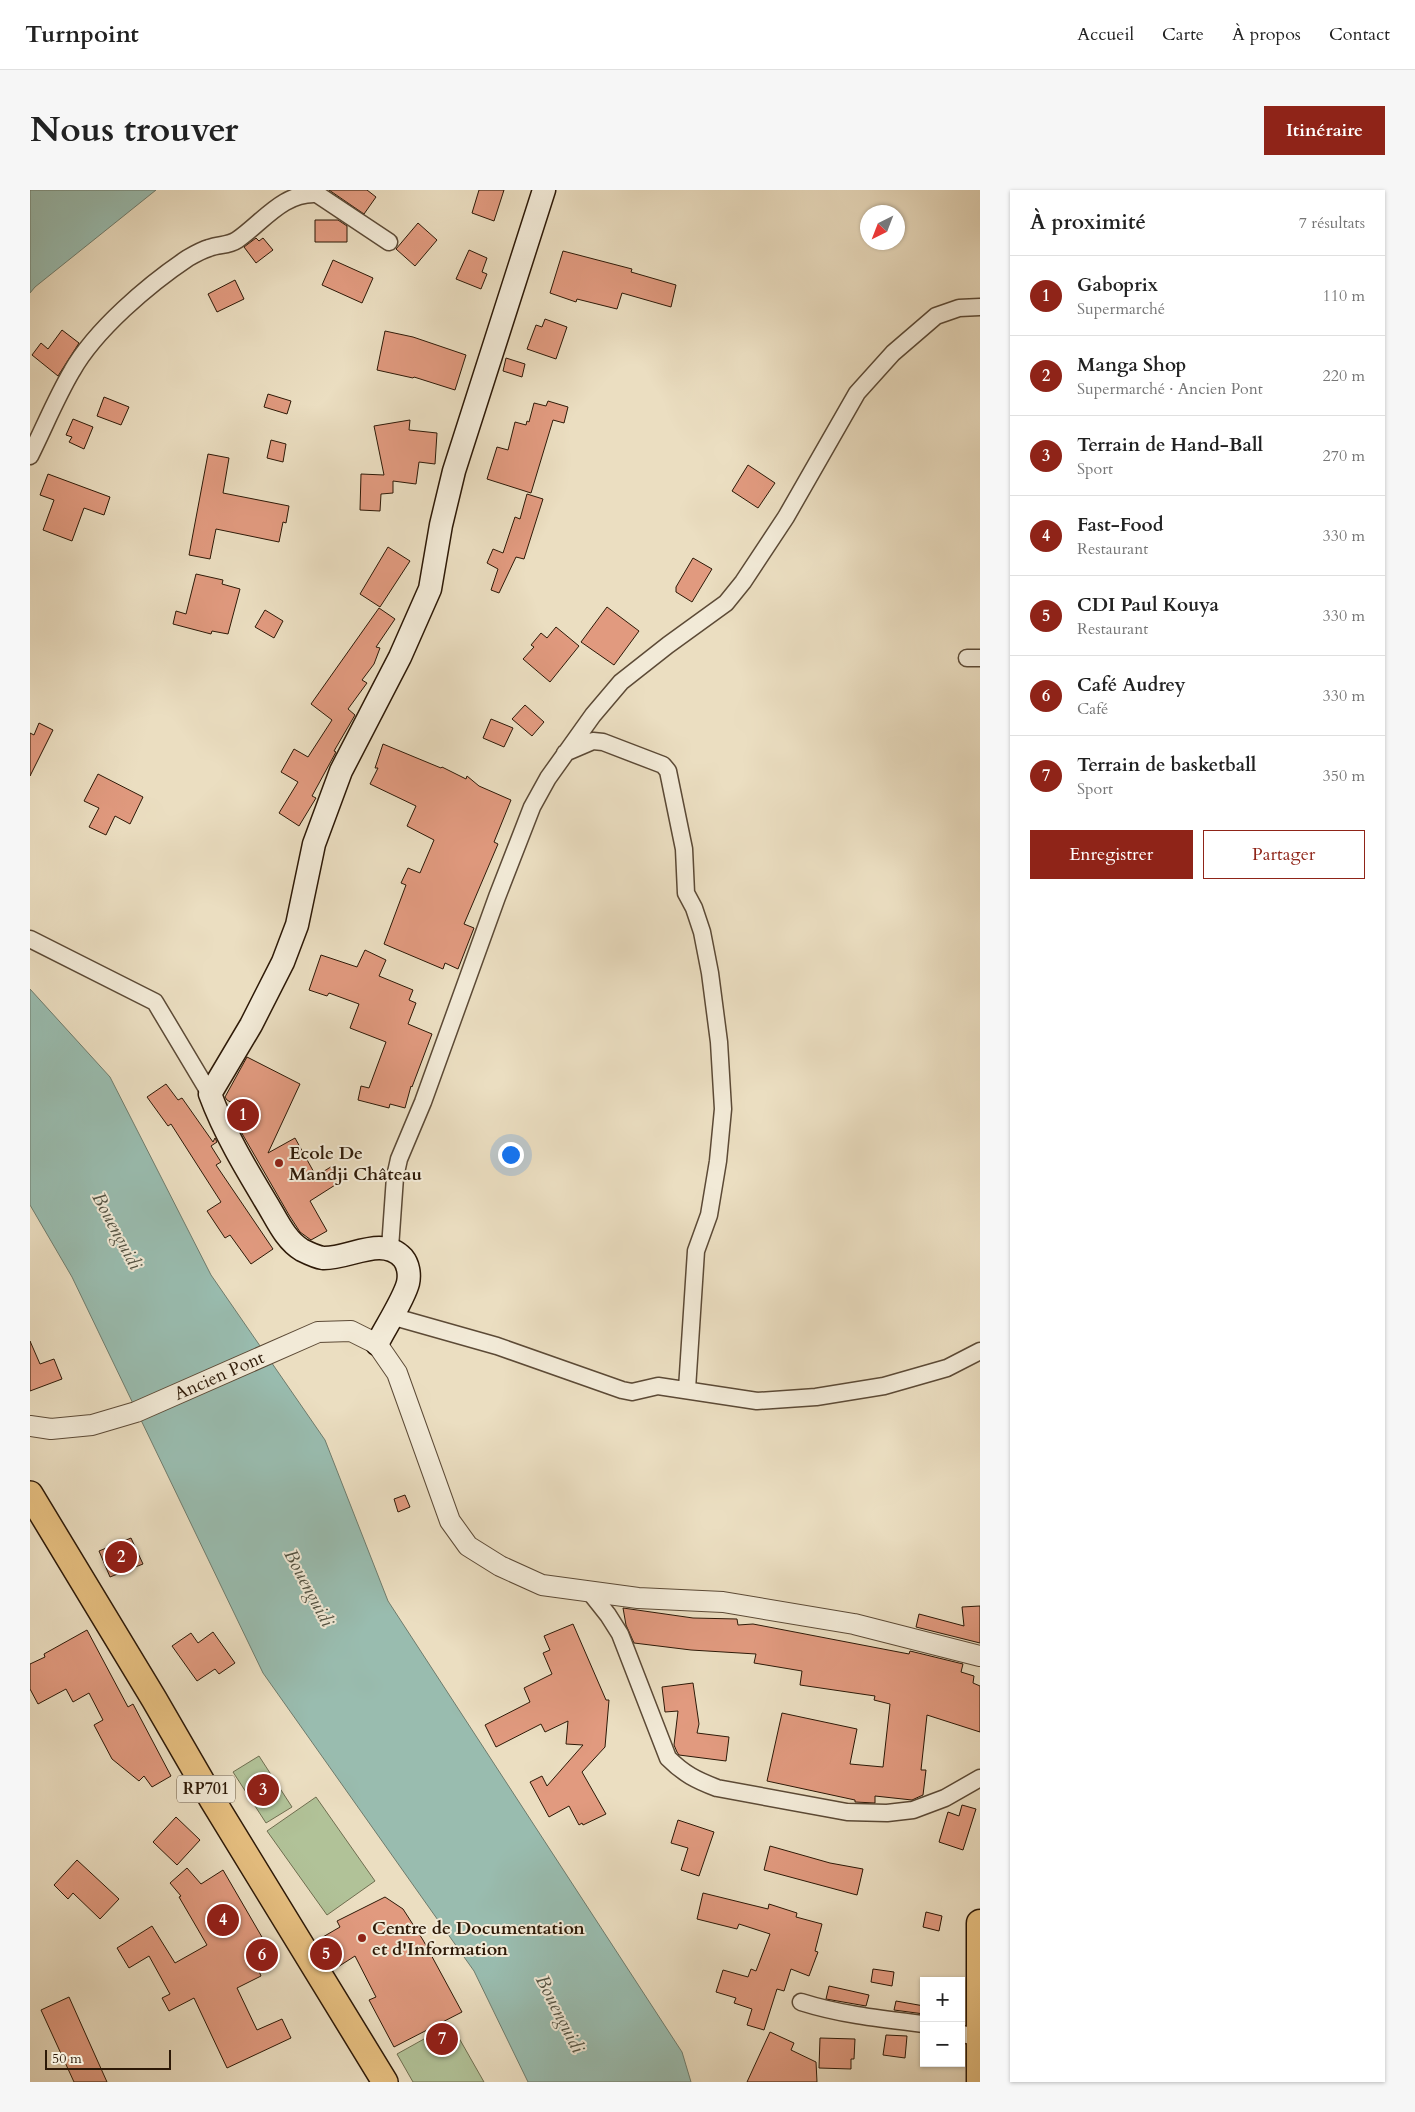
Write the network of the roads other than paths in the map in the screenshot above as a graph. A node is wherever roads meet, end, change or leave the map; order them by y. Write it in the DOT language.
graph roads {
  1 [pos="544,190"];
  2 [pos="389,242"];
  3 [pos="980,307"];
  4 [pos="30,456"];
  5 [pos="564,753"];
  6 [pos="30,939"];
  7 [pos="210,1094"];
  8 [pos="390,1248"];
  9 [pos="391,1316"];
  10 [pos="377,1344"];
  11 [pos="980,1351"];
  12 [pos="687,1389"];
  13 [pos="30,1426"];
  14 [pos="30,1494"];
  15 [pos="589,1591"];
  16 [pos="980,1656"];
  17 [pos="980,1778"];
  18 [pos="980,1923"];
  19 [pos="801,2002"];
  20 [pos="920,2024"];
  21 [pos="965,2035"];
  22 [pos="980,2038"];
  23 [pos="384,2082"];
  24 [pos="980,2082"];
  1 -- 7 [label="main road"];
  2 -- 4 [label="street"];
  3 -- 5 [label="street"];
  5 -- 8 [label="street"];
  5 -- 12 [label="street"];
  6 -- 7 [label="street"];
  7 -- 8 [label="main road"];
  8 -- 9 [label="main road"];
  9 -- 10 [label="main road"];
  9 -- 12 [label="street"];
  10 -- 13 [label="street, Ancien Pont"];
  10 -- 15 [label="street"];
  11 -- 12 [label="street"];
  14 -- 23 [label="main road, RP701"];
  15 -- 16 [label="street"];
  15 -- 17 [label="street"];
  18 -- 22 [label="highway"];
  19 -- 20 [label="street"];
  21 -- 22 [label="street"];
  22 -- 24 [label="highway"];
}
